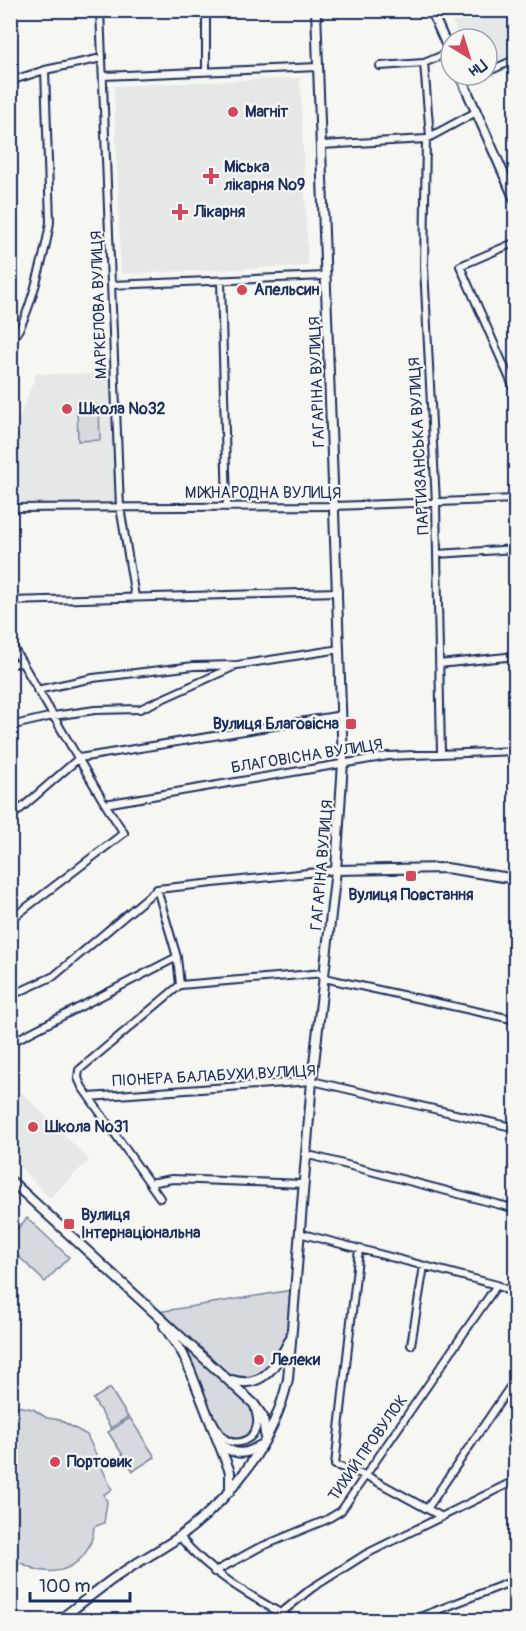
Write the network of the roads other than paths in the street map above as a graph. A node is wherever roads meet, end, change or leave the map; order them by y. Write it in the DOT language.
graph roads {
  1 [pos="100,10"];
  2 [pos="206,10"];
  3 [pos="316,10"];
  4 [pos="446,10"];
  5 [pos="433,13"];
  6 [pos="439,27"];
  7 [pos="439,57"];
  8 [pos="102,58"];
  9 [pos="516,59"];
  10 [pos="424,63"];
  11 [pos="380,66"];
  12 [pos="318,67"];
  13 [pos="499,67"];
  14 [pos="45,70"];
  15 [pos="206,72"];
  16 [pos="103,76"];
  17 [pos="10,81"];
  18 [pos="465,87"];
  19 [pos="476,112"];
  20 [pos="428,138"];
  21 [pos="321,145"];
  22 [pos="10,195"];
  23 [pos="516,202"];
  24 [pos="516,242"];
  25 [pos="10,255"];
  26 [pos="326,276"];
  27 [pos="221,281"];
  28 [pos="112,285"];
  29 [pos="10,340"];
  30 [pos="516,393"];
  31 [pos="516,499"];
  32 [pos="436,503"];
  33 [pos="120,507"];
  34 [pos="227,507"];
  35 [pos="335,507"];
  36 [pos="10,508"];
  37 [pos="516,549"];
  38 [pos="437,554"];
  39 [pos="338,592"];
  40 [pos="135,597"];
  41 [pos="10,601"];
  42 [pos="10,642"];
  43 [pos="340,649"];
  44 [pos="516,656"];
  45 [pos="22,663"];
  46 [pos="10,664"];
  47 [pos="440,664"];
  48 [pos="237,665"];
  49 [pos="37,690"];
  50 [pos="53,716"];
  51 [pos="342,716"];
  52 [pos="10,726"];
  53 [pos="516,751"];
  54 [pos="441,753"];
  55 [pos="79,758"];
  56 [pos="344,762"];
  57 [pos="105,804"];
  58 [pos="10,818"];
  59 [pos="336,870"];
  60 [pos="516,879"];
  61 [pos="157,889"];
  62 [pos="10,920"];
  63 [pos="177,957"];
  64 [pos="324,975"];
  65 [pos="180,985"];
  66 [pos="10,996"];
  67 [pos="516,1020"];
  68 [pos="10,1043"];
  69 [pos="312,1081"];
  70 [pos="89,1097"];
  71 [pos="516,1128"];
  72 [pos="305,1155"];
  73 [pos="10,1180"];
  74 [pos="150,1184"];
  75 [pos="303,1184"];
  76 [pos="160,1198"];
  77 [pos="516,1209"];
  78 [pos="299,1233"];
  79 [pos="359,1249"];
  80 [pos="424,1266"];
  81 [pos="497,1285"];
  82 [pos="516,1295"];
  83 [pos="145,1305"];
  84 [pos="292,1337"];
  85 [pos="411,1345"];
  86 [pos="516,1378"];
  87 [pos="229,1379"];
  88 [pos="202,1400"];
  89 [pos="254,1404"];
  90 [pos="217,1438"];
  91 [pos="264,1441"];
  92 [pos="367,1476"];
  93 [pos="516,1480"];
  94 [pos="230,1491"];
  95 [pos="427,1509"];
  96 [pos="442,1517"];
  97 [pos="179,1536"];
  98 [pos="214,1572"];
  99 [pos="516,1580"];
  100 [pos="281,1613"];
  101 [pos="59,1620"];
  102 [pos="293,1620"];
  103 [pos="412,1620"];
  1 -- 8 [label="street, МАРКЕЛОВА ВУЛИЦЯ"];
  2 -- 15 [label="street"];
  3 -- 12 [label="street, ГАГАРІНА ВУЛИЦЯ"];
  4 -- 5 [label="street"];
  5 -- 6 [label="street"];
  7 -- 10 [label="street"];
  8 -- 14 [label="street"];
  8 -- 16 [label="street, МАРКЕЛОВА ВУЛИЦЯ"];
  9 -- 13 [label="street"];
  10 -- 11 [label="street"];
  10 -- 20 [label="street, ПАРТИЗАНСЬКА ВУЛИЦЯ"];
  12 -- 15 [label="street"];
  12 -- 21 [label="street, ГАГАРІНА ВУЛИЦЯ"];
  14 -- 17 [label="street"];
  14 -- 29 [label="street"];
  15 -- 16 [label="street"];
  16 -- 28 [label="street, МАРКЕЛОВА ВУЛИЦЯ"];
  18 -- 19 [label="street"];
  19 -- 20 [label="street"];
  19 -- 23 [label="street"];
  20 -- 21 [label="street"];
  20 -- 32 [label="street, ПАРТИЗАНСЬКА ВУЛИЦЯ"];
  21 -- 26 [label="street, ГАГАРІНА ВУЛИЦЯ"];
  22 -- 25 [label="street"];
  24 -- 30 [label="street"];
  26 -- 27 [label="street"];
  26 -- 35 [label="street, ГАГАРІНА ВУЛИЦЯ"];
  27 -- 28 [label="street"];
  27 -- 34 [label="street"];
  28 -- 33 [label="street, МАРКЕЛОВА ВУЛИЦЯ"];
  31 -- 32 [label="street, МІЖНАРОДНА ВУЛИЦЯ"];
  32 -- 35 [label="street, МІЖНАРОДНА ВУЛИЦЯ"];
  32 -- 38 [label="street, ПАРТИЗАНСЬКА ВУЛИЦЯ"];
  33 -- 34 [label="street, МІЖНАРОДНА ВУЛИЦЯ"];
  33 -- 36 [label="street, МІЖНАРОДНА ВУЛИЦЯ"];
  33 -- 40 [label="street, МАРКЕЛОВА ВУЛИЦЯ"];
  34 -- 35 [label="street, МІЖНАРОДНА ВУЛИЦЯ"];
  35 -- 39 [label="street, ГАГАРІНА ВУЛИЦЯ"];
  37 -- 38 [label="street"];
  38 -- 47 [label="street, ПАРТИЗАНСЬКА ВУЛИЦЯ"];
  39 -- 40 [label="street"];
  39 -- 43 [label="street, ГАГАРІНА ВУЛИЦЯ"];
  40 -- 41 [label="street"];
  42 -- 45 [label="street"];
  43 -- 48 [label="street"];
  43 -- 51 [label="street, ГАГАРІНА ВУЛИЦЯ"];
  44 -- 47 [label="street"];
  45 -- 46 [label="street"];
  45 -- 49 [label="street"];
  47 -- 54 [label="street, ПАРТИЗАНСЬКА ВУЛИЦЯ"];
  48 -- 49 [label="street"];
  48 -- 50 [label="street"];
  49 -- 50 [label="street"];
  50 -- 52 [label="street"];
  50 -- 55 [label="street"];
  51 -- 55 [label="street"];
  51 -- 56 [label="street, ГАГАРІНА ВУЛИЦЯ"];
  53 -- 54 [label="street, БЛАГОВІСНА ВУЛИЦЯ"];
  54 -- 56 [label="street, БЛАГОВІСНА ВУЛИЦЯ"];
  55 -- 57 [label="street"];
  55 -- 58 [label="street"];
  56 -- 57 [label="street, БЛАГОВІСНА ВУЛИЦЯ"];
  56 -- 59 [label="street, ГАГАРІНА ВУЛИЦЯ"];
  57 -- 62 [label="street"];
  59 -- 60 [label="street"];
  59 -- 61 [label="street"];
  59 -- 64 [label="street, ГАГАРІНА ВУЛИЦЯ"];
  61 -- 63 [label="street"];
  61 -- 66 [label="street"];
  63 -- 65 [label="street"];
  63 -- 68 [label="street"];
  64 -- 65 [label="street"];
  64 -- 67 [label="street"];
  64 -- 69 [label="street, ГАГАРІНА ВУЛИЦЯ"];
  65 -- 70 [label="street"];
  69 -- 70 [label="street, ПІОНЕРА БАЛАБУХИ ВУЛИЦЯ"];
  69 -- 71 [label="street, ПІОНЕРА БАЛАБУХИ ВУЛИЦЯ"];
  69 -- 72 [label="street, ГАГАРІНА ВУЛИЦЯ"];
  70 -- 74 [label="street"];
  72 -- 75 [label="street, ГАГАРІНА ВУЛИЦЯ"];
  72 -- 77 [label="street"];
  73 -- 83 [label="street"];
  74 -- 75 [label="street"];
  74 -- 76 [label="street"];
  75 -- 78 [label="street, ГАГАРІНА ВУЛИЦЯ"];
  78 -- 79 [label="street"];
  78 -- 84 [label="street, ГАГАРІНА ВУЛИЦЯ"];
  79 -- 80 [label="street"];
  79 -- 92 [label="street"];
  80 -- 81 [label="street"];
  80 -- 85 [label="street"];
  81 -- 82 [label="street"];
  81 -- 92 [label="street, ТИХИЙ ПРОВУЛОК"];
  83 -- 87 [label="street"];
  83 -- 88 [label="street"];
  84 -- 87 [label="street"];
  84 -- 91 [label="street, ГАГАРІНА ВУЛИЦЯ"];
  86 -- 95 [label="street"];
  87 -- 89 [label="street"];
  88 -- 89 [label="street"];
  88 -- 90 [label="street"];
  89 -- 91 [label="street"];
  90 -- 91 [label="street"];
  90 -- 94 [label="street"];
  91 -- 94 [label="street, ГАГАРІНА ВУЛИЦЯ"];
  92 -- 95 [label="street"];
  92 -- 98 [label="street, ТИХИЙ ПРОВУЛОК"];
  93 -- 96 [label="street"];
  94 -- 97 [label="street, ГАГАРІНА ВУЛИЦЯ"];
  95 -- 96 [label="street"];
  96 -- 100 [label="street"];
  97 -- 98 [label="street"];
  97 -- 101 [label="street, ГАГАРІНА ВУЛИЦЯ"];
  98 -- 100 [label="street"];
  99 -- 103 [label="street"];
  100 -- 102 [label="street"];
}
